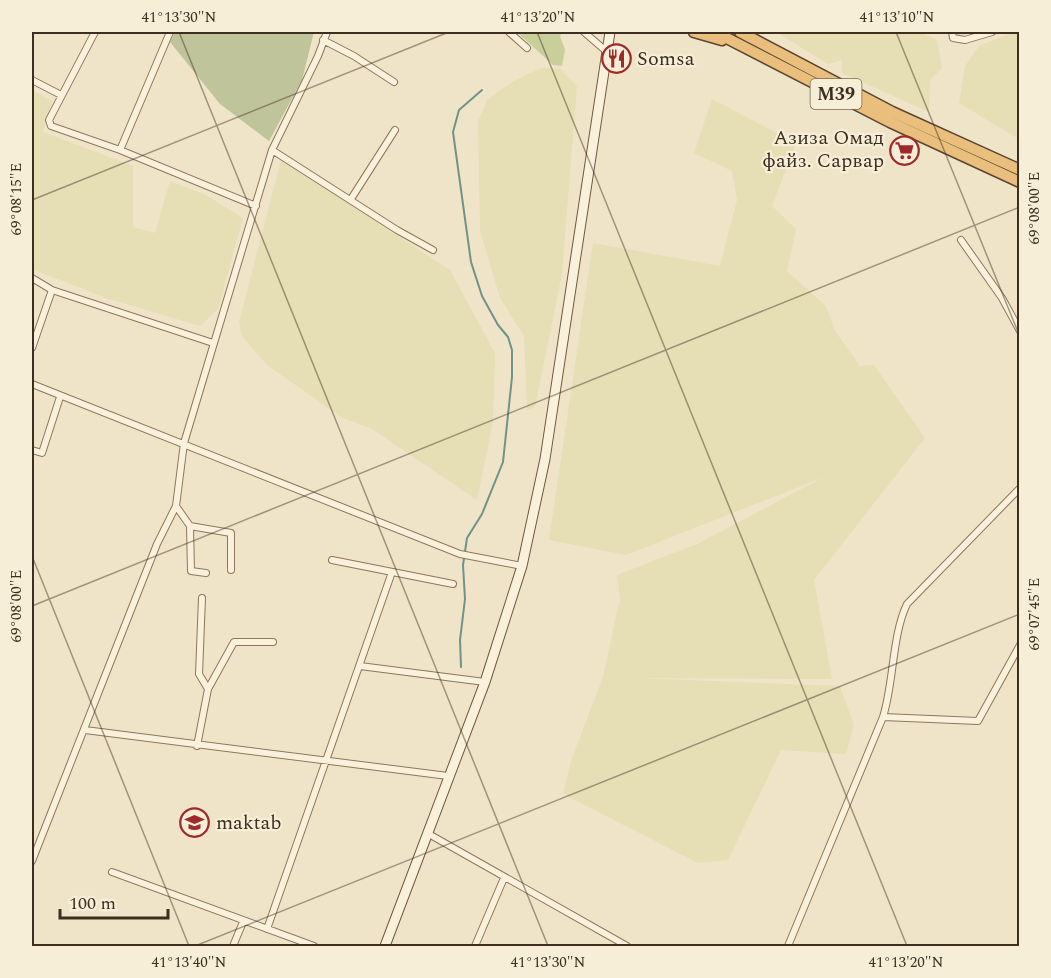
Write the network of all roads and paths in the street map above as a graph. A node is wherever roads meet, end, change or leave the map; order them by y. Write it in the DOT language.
graph roads {
  1 [pos="95,32"];
  2 [pos="170,32"];
  3 [pos="327,32"];
  4 [pos="509,32"];
  5 [pos="584,32"];
  6 [pos="610,32"];
  7 [pos="693,32"];
  8 [pos="715,32"];
  9 [pos="740,32"];
  10 [pos="745,32"];
  11 [pos="952,32"];
  12 [pos="992,32"];
  13 [pos="323,40"];
  14 [pos="757,47"];
  15 [pos="527,48"];
  16 [pos="606,51"];
  17 [pos="32,80"];
  18 [pos="394,82"];
  19 [pos="61,95"];
  20 [pos="395,130"];
  21 [pos="120,150"];
  22 [pos="272,150"];
  23 [pos="1020,170"];
  24 [pos="1020,182"];
  25 [pos="351,199"];
  26 [pos="256,206"];
  27 [pos="961,240"];
  28 [pos="433,250"];
  29 [pos="32,278"];
  30 [pos="52,290"];
  31 [pos="1020,331"];
  32 [pos="213,342"];
  33 [pos="32,348"];
  34 [pos="32,384"];
  35 [pos="60,397"];
  36 [pos="184,443"];
  37 [pos="32,450"];
  38 [pos="1020,488"];
  39 [pos="176,506"];
  40 [pos="190,526"];
  41 [pos="332,560"];
  42 [pos="522,566"];
  43 [pos="231,570"];
  44 [pos="206,573"];
  45 [pos="392,573"];
  46 [pos="453,584"];
  47 [pos="202,598"];
  48 [pos="273,642"];
  49 [pos="1020,645"];
  50 [pos="360,666"];
  51 [pos="485,682"];
  52 [pos="208,688"];
  53 [pos="883,717"];
  54 [pos="86,730"];
  55 [pos="197,746"];
  56 [pos="325,762"];
  57 [pos="448,776"];
  58 [pos="427,833"];
  59 [pos="32,861"];
  60 [pos="112,872"];
  61 [pos="504,878"];
  62 [pos="243,922"];
  63 [pos="267,929"];
  64 [pos="234,946"];
  65 [pos="314,946"];
  66 [pos="385,946"];
  67 [pos="475,946"];
  68 [pos="627,946"];
  69 [pos="788,946"];
  1 -- 19 [label="street"];
  2 -- 21 [label="street"];
  3 -- 13 [label="street"];
  4 -- 15 [label="street"];
  5 -- 16 [label="street"];
  6 -- 16 [label="main road"];
  7 -- 14 [label="highway"];
  8 -- 14 [label="highway, M39"];
  9 -- 14 [label="highway, M39"];
  10 -- 14 [label="highway"];
  11 -- 12 [label="street"];
  13 -- 18 [label="street"];
  13 -- 22 [label="street"];
  14 -- 23 [label="highway, M39"];
  14 -- 24 [label="highway, M39"];
  16 -- 42 [label="main road"];
  17 -- 19 [label="street"];
  19 -- 21 [label="street"];
  20 -- 25 [label="street"];
  21 -- 26 [label="street"];
  22 -- 25 [label="street"];
  22 -- 26 [label="street"];
  25 -- 28 [label="street"];
  26 -- 32 [label="street"];
  27 -- 31 [label="street"];
  29 -- 30 [label="street"];
  30 -- 32 [label="street"];
  30 -- 33 [label="street"];
  32 -- 36 [label="street"];
  34 -- 35 [label="street"];
  35 -- 36 [label="street"];
  35 -- 37 [label="street"];
  36 -- 39 [label="street"];
  36 -- 42 [label="street"];
  38 -- 53 [label="street"];
  39 -- 40 [label="street"];
  39 -- 54 [label="street"];
  40 -- 43 [label="street"];
  40 -- 44 [label="street"];
  41 -- 45 [label="street"];
  42 -- 51 [label="main road"];
  45 -- 46 [label="street"];
  45 -- 50 [label="street"];
  47 -- 52 [label="street"];
  48 -- 52 [label="street"];
  49 -- 53 [label="street"];
  50 -- 51 [label="street"];
  50 -- 56 [label="street"];
  51 -- 57 [label="main road"];
  52 -- 55 [label="street"];
  53 -- 69 [label="street"];
  54 -- 55 [label="street"];
  54 -- 59 [label="street"];
  55 -- 56 [label="street"];
  56 -- 57 [label="street"];
  56 -- 63 [label="street"];
  57 -- 58 [label="main road"];
  58 -- 61 [label="street"];
  58 -- 66 [label="main road"];
  60 -- 62 [label="street"];
  61 -- 67 [label="street"];
  61 -- 68 [label="street"];
  62 -- 63 [label="street"];
  62 -- 64 [label="street"];
  63 -- 65 [label="street"];
}
